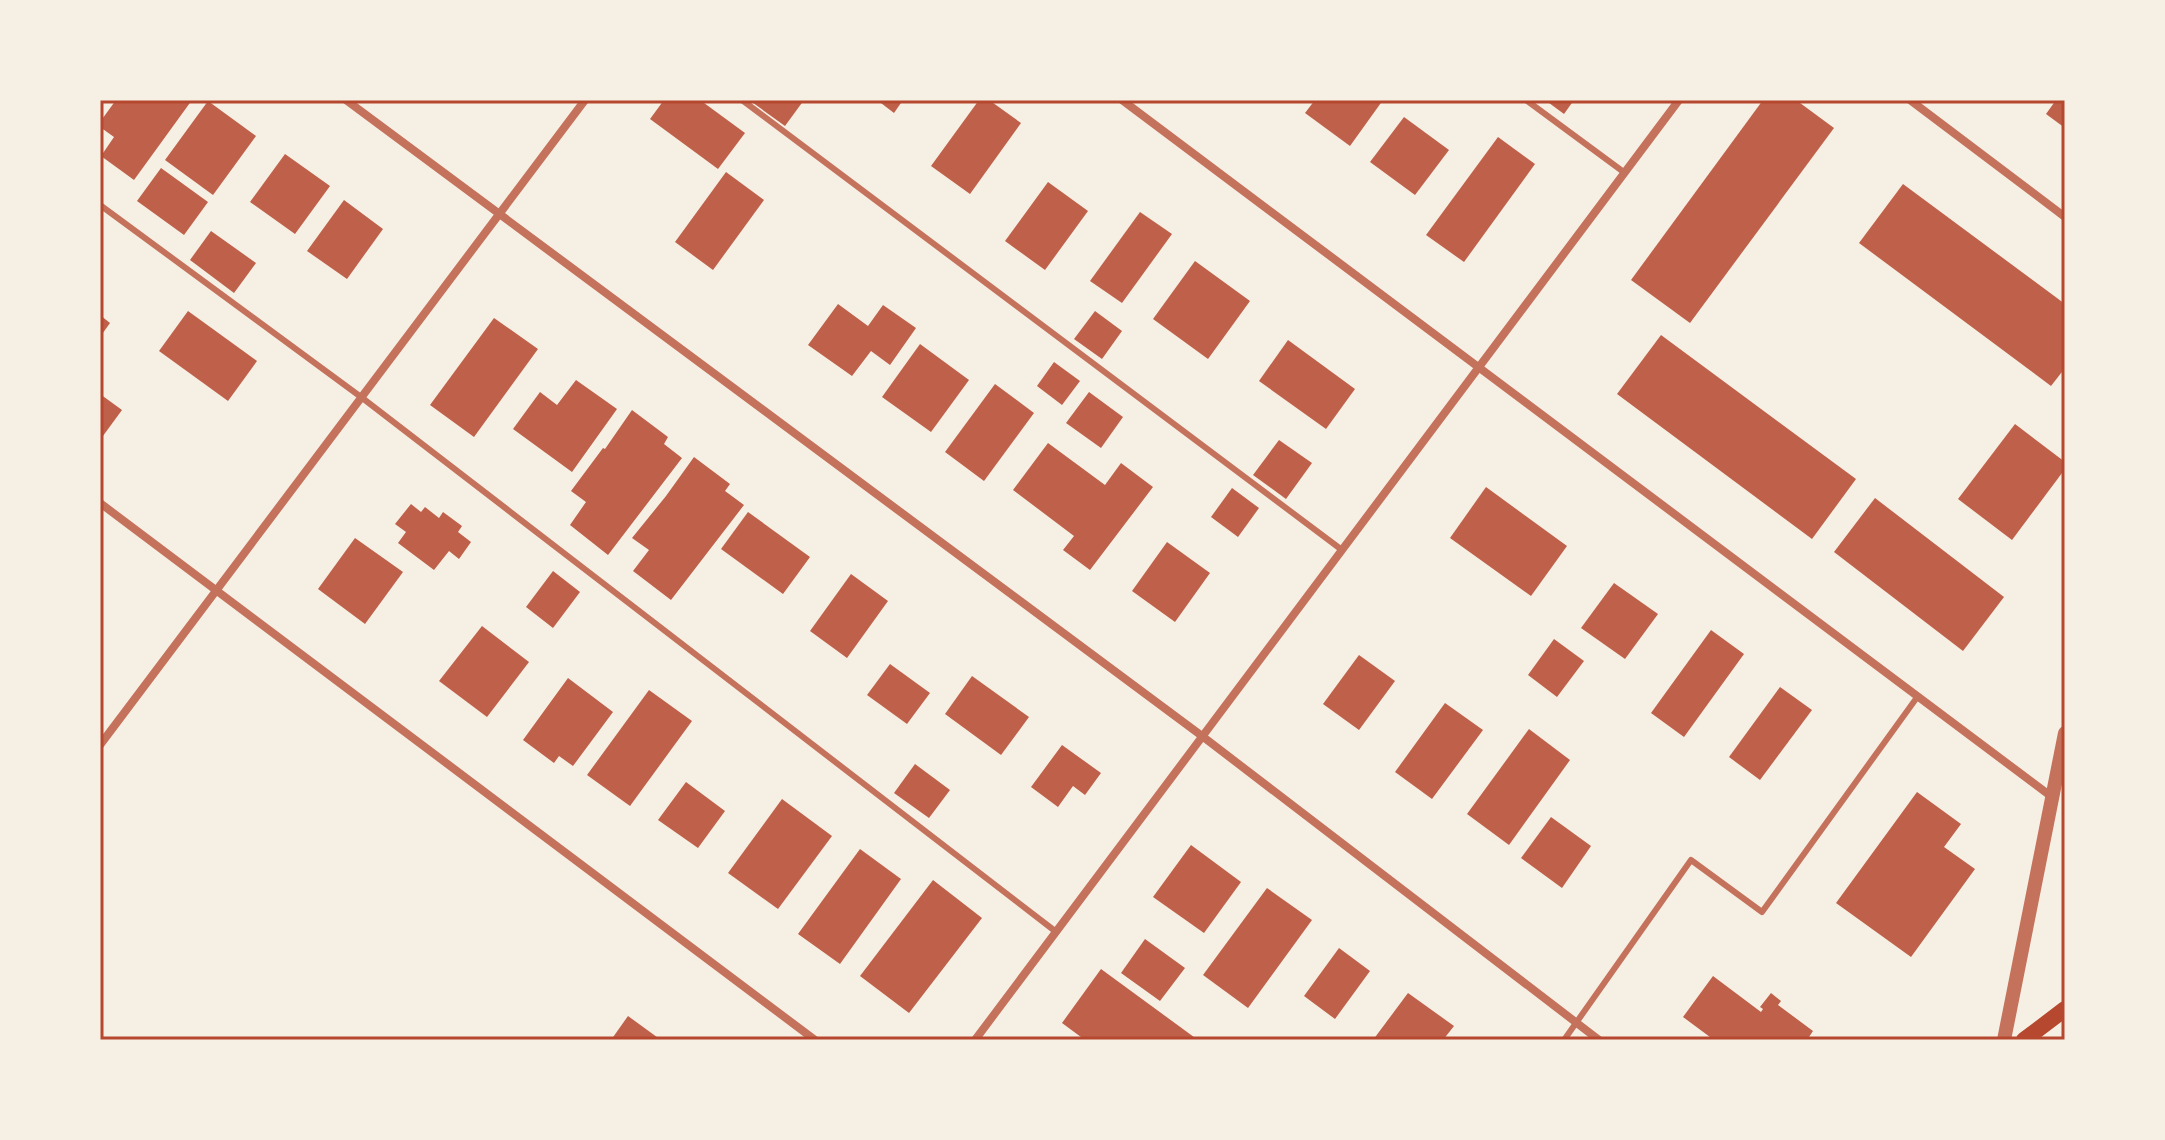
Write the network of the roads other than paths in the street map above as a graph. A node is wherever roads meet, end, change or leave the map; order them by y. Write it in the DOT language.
graph roads {
  1 [pos="346,100"];
  2 [pos="585,100"];
  3 [pos="742,100"];
  4 [pos="1122,100"];
  5 [pos="1526,100"];
  6 [pos="1679,100"];
  7 [pos="1910,100"];
  8 [pos="1625,173"];
  9 [pos="100,205"];
  10 [pos="499,214"];
  11 [pos="2065,217"];
  12 [pos="1479,367"];
  13 [pos="361,397"];
  14 [pos="100,503"];
  15 [pos="1342,550"];
  16 [pos="219,590"];
  17 [pos="1918,696"];
  18 [pos="2065,733"];
  19 [pos="1202,736"];
  20 [pos="100,745"];
  21 [pos="2052,797"];
  22 [pos="1055,931"];
  23 [pos="2065,1009"];
  24 [pos="1577,1023"];
  25 [pos="815,1040"];
  26 [pos="975,1040"];
  27 [pos="1564,1040"];
  28 [pos="1599,1040"];
  29 [pos="2004,1040"];
  30 [pos="2024,1040"];
  1 -- 10 [label="street"];
  2 -- 10 [label="street"];
  3 -- 15 [label="lane"];
  4 -- 12 [label="street"];
  5 -- 8 [label="lane"];
  6 -- 8 [label="street"];
  7 -- 11 [label="street"];
  8 -- 12 [label="street"];
  9 -- 13 [label="lane"];
  10 -- 13 [label="street"];
  10 -- 19 [label="street"];
  12 -- 15 [label="street"];
  12 -- 17 [label="street"];
  13 -- 16 [label="street"];
  13 -- 22 [label="lane"];
  14 -- 16 [label="street"];
  15 -- 19 [label="street"];
  16 -- 20 [label="street"];
  16 -- 25 [label="street"];
  17 -- 21 [label="street"];
  17 -- 24 [label="lane"];
  18 -- 21 [label="street"];
  19 -- 22 [label="street"];
  19 -- 24 [label="street"];
  21 -- 29 [label="street"];
  22 -- 26 [label="street"];
  23 -- 30 [label="main road"];
  24 -- 27 [label="lane"];
  24 -- 28 [label="street"];
}
